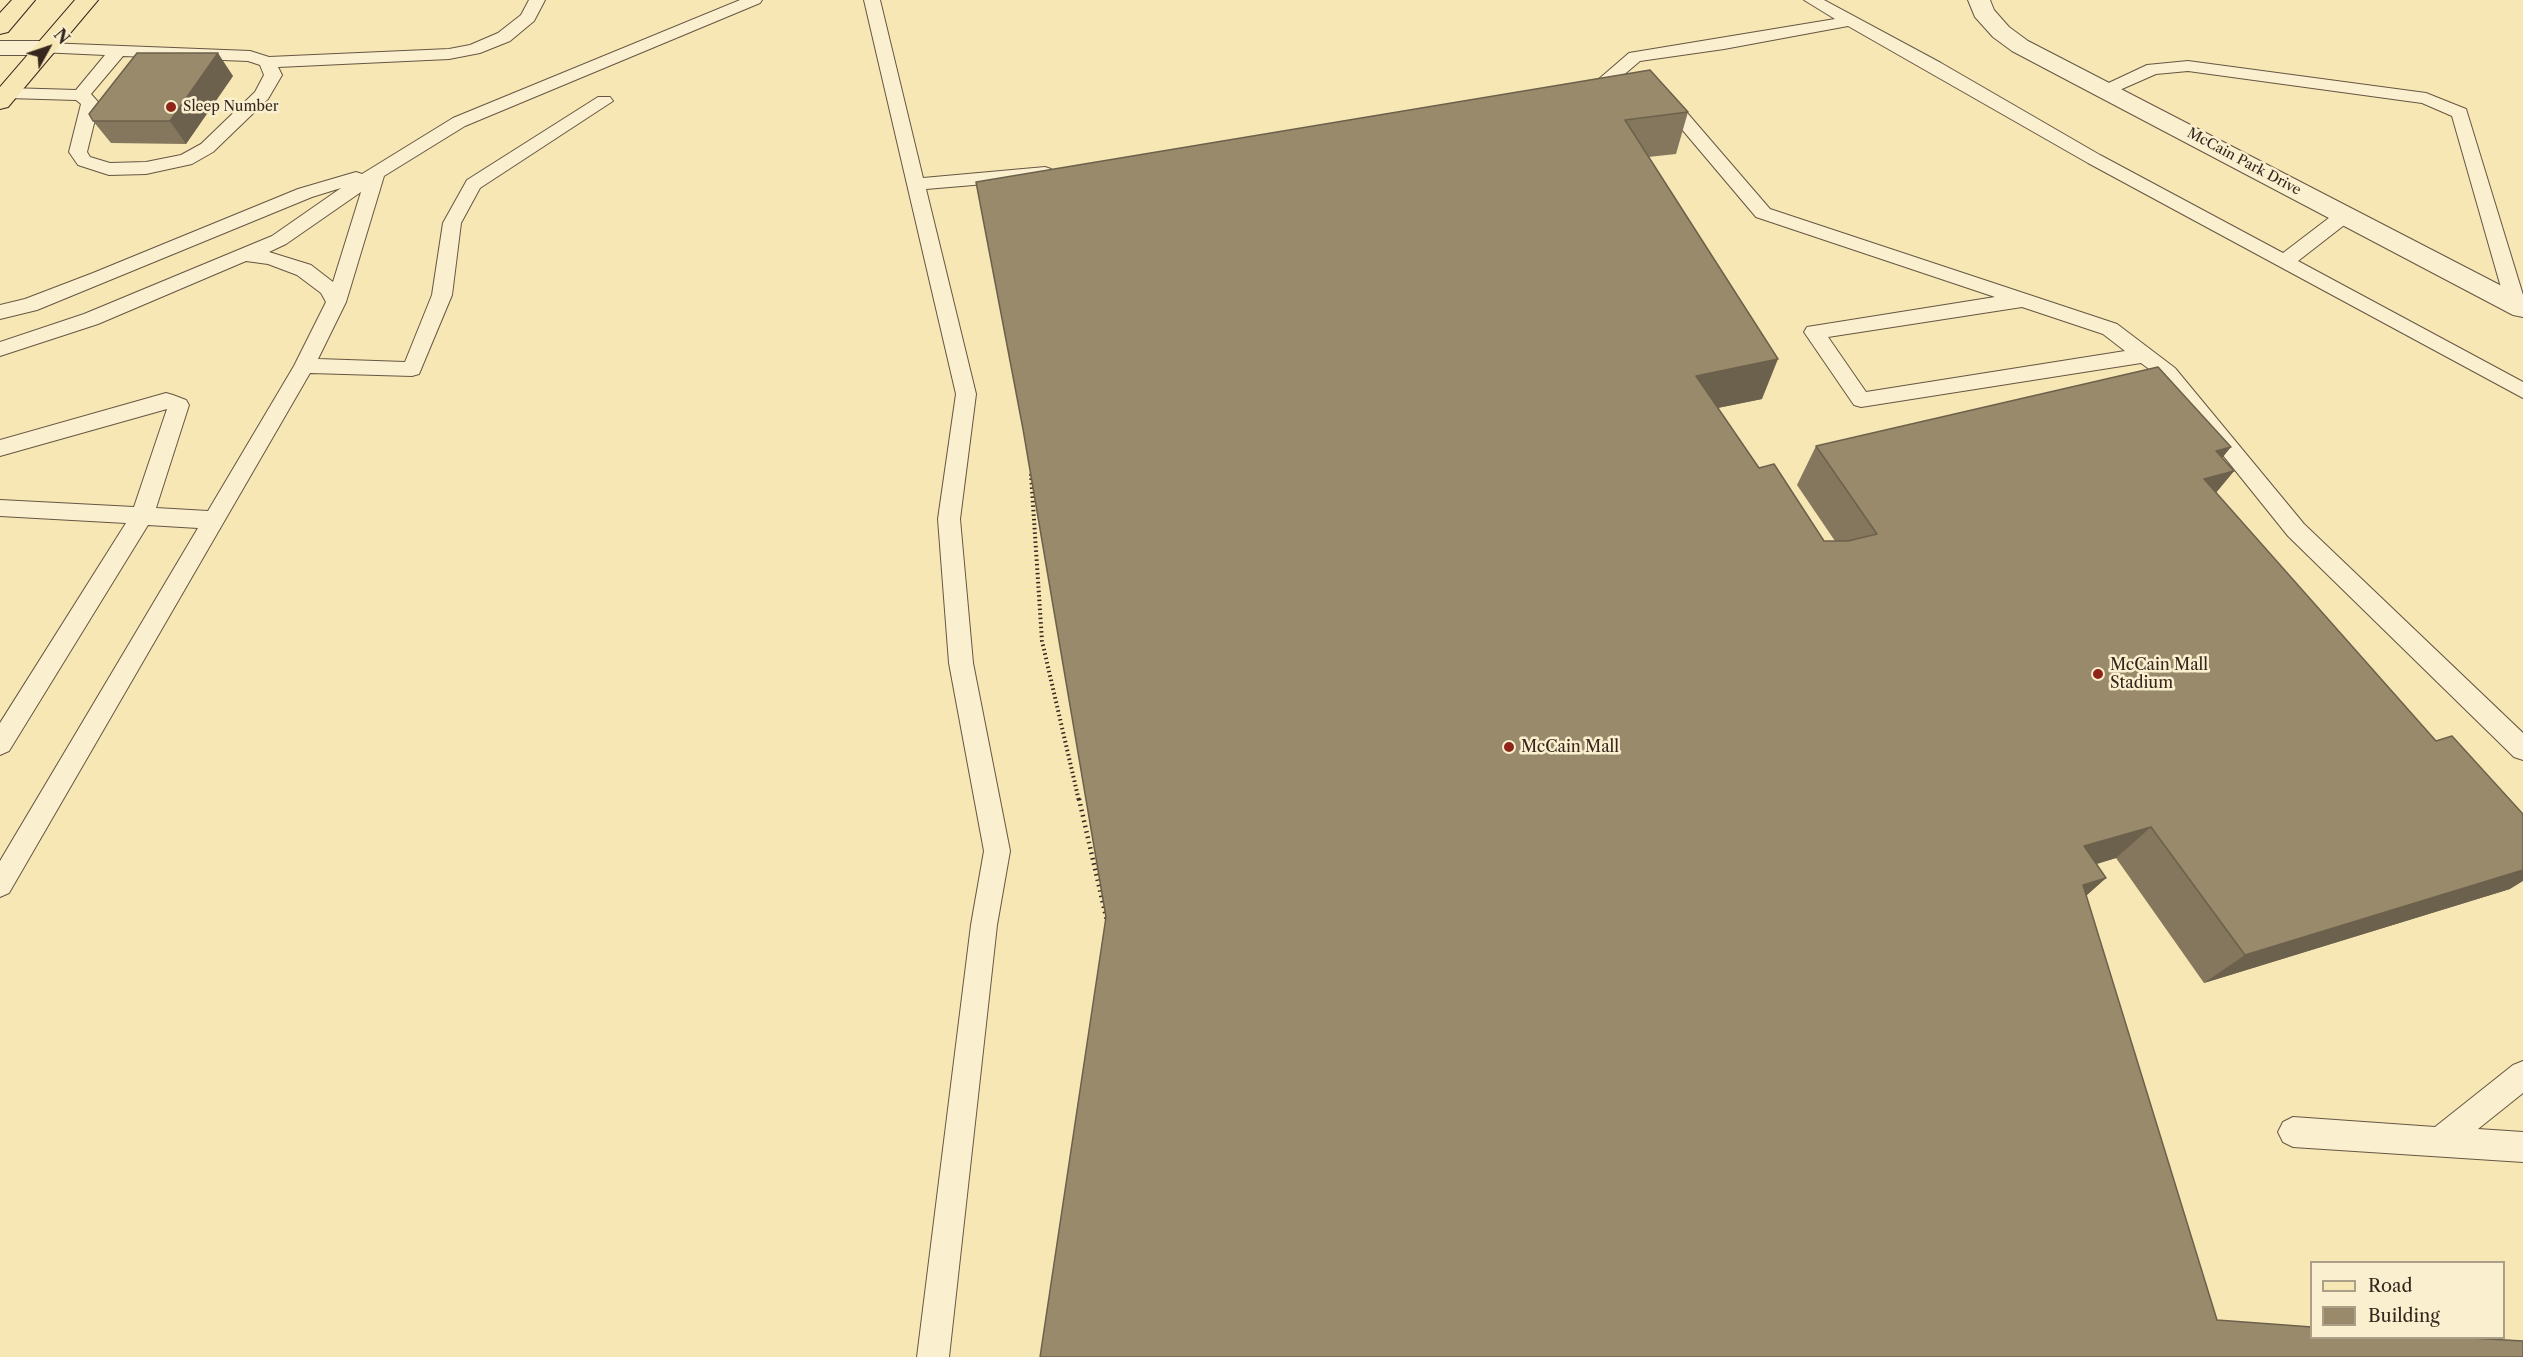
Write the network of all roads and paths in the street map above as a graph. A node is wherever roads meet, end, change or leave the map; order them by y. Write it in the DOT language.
graph roads {
  1 [pos="24,0"];
  2 [pos="87,0"];
  3 [pos="537,0"];
  4 [pos="754,0"];
  5 [pos="872,0"];
  6 [pos="1812,0"];
  7 [pos="1979,0"];
  8 [pos="1850,21"];
  9 [pos="0,27"];
  10 [pos="0,48"];
  11 [pos="46,48"];
  12 [pos="118,51"];
  13 [pos="267,62"];
  14 [pos="1657,89"];
  15 [pos="2106,91"];
  16 [pos="81,95"];
  17 [pos="4,98"];
  18 [pos="1566,100"];
  19 [pos="604,101"];
  20 [pos="1062,172"];
  21 [pos="376,173"];
  22 [pos="916,184"];
  23 [pos="2345,215"];
  24 [pos="242,255"];
  25 [pos="2285,261"];
  26 [pos="2026,299"];
  27 [pos="336,302"];
  28 [pos="2520,306"];
  29 [pos="0,312"];
  30 [pos="0,349"];
  31 [pos="2144,355"];
  32 [pos="304,366"];
  33 [pos="2523,391"];
  34 [pos="0,448"];
  35 [pos="1030,468"];
  36 [pos="0,508"];
  37 [pos="142,516"];
  38 [pos="214,520"];
  39 [pos="0,744"];
  40 [pos="2523,749"];
  41 [pos="0,885"];
  42 [pos="1107,924"];
  43 [pos="2523,1075"];
  44 [pos="2293,1132"];
  45 [pos="2440,1141"];
  46 [pos="2523,1147"];
  47 [pos="933,1357"];
  1 -- 9 [label="main road"];
  2 -- 11 [label="main road"];
  3 -- 13 [label="lane"];
  4 -- 21 [label="lane"];
  5 -- 22 [label="lane"];
  6 -- 8 [label="lane"];
  7 -- 15 [label="street, McCain Park Drive"];
  8 -- 18 [label="lane"];
  8 -- 25 [label="lane"];
  10 -- 11 [label="street"];
  11 -- 12 [label="lane"];
  11 -- 17 [label="main road"];
  12 -- 13 [label="lane"];
  12 -- 16 [label="lane"];
  13 -- 16 [label="lane"];
  14 -- 26 [label="lane"];
  15 -- 23 [label="street, McCain Park Drive"];
  15 -- 28 [label="lane"];
  16 -- 17 [label="lane"];
  19 -- 32 [label="lane"];
  20 -- 22 [label="lane"];
  21 -- 24 [label="lane"];
  21 -- 27 [label="lane"];
  21 -- 29 [label="lane"];
  22 -- 47 [label="lane"];
  23 -- 25 [label="lane"];
  23 -- 28 [label="street, McCain Park Drive"];
  24 -- 27 [label="lane"];
  24 -- 30 [label="lane"];
  25 -- 33 [label="lane"];
  26 -- 31 [label="lane"];
  26 -- 31 [label="lane"];
  27 -- 32 [label="lane"];
  31 -- 40 [label="lane"];
  32 -- 38 [label="lane"];
  34 -- 37 [label="lane"];
  35 -- 42 [label="path"];
  36 -- 37 [label="lane"];
  37 -- 38 [label="lane"];
  37 -- 39 [label="lane"];
  38 -- 41 [label="lane"];
  43 -- 45 [label="lane"];
  44 -- 45 [label="lane"];
  45 -- 46 [label="lane"];
}
